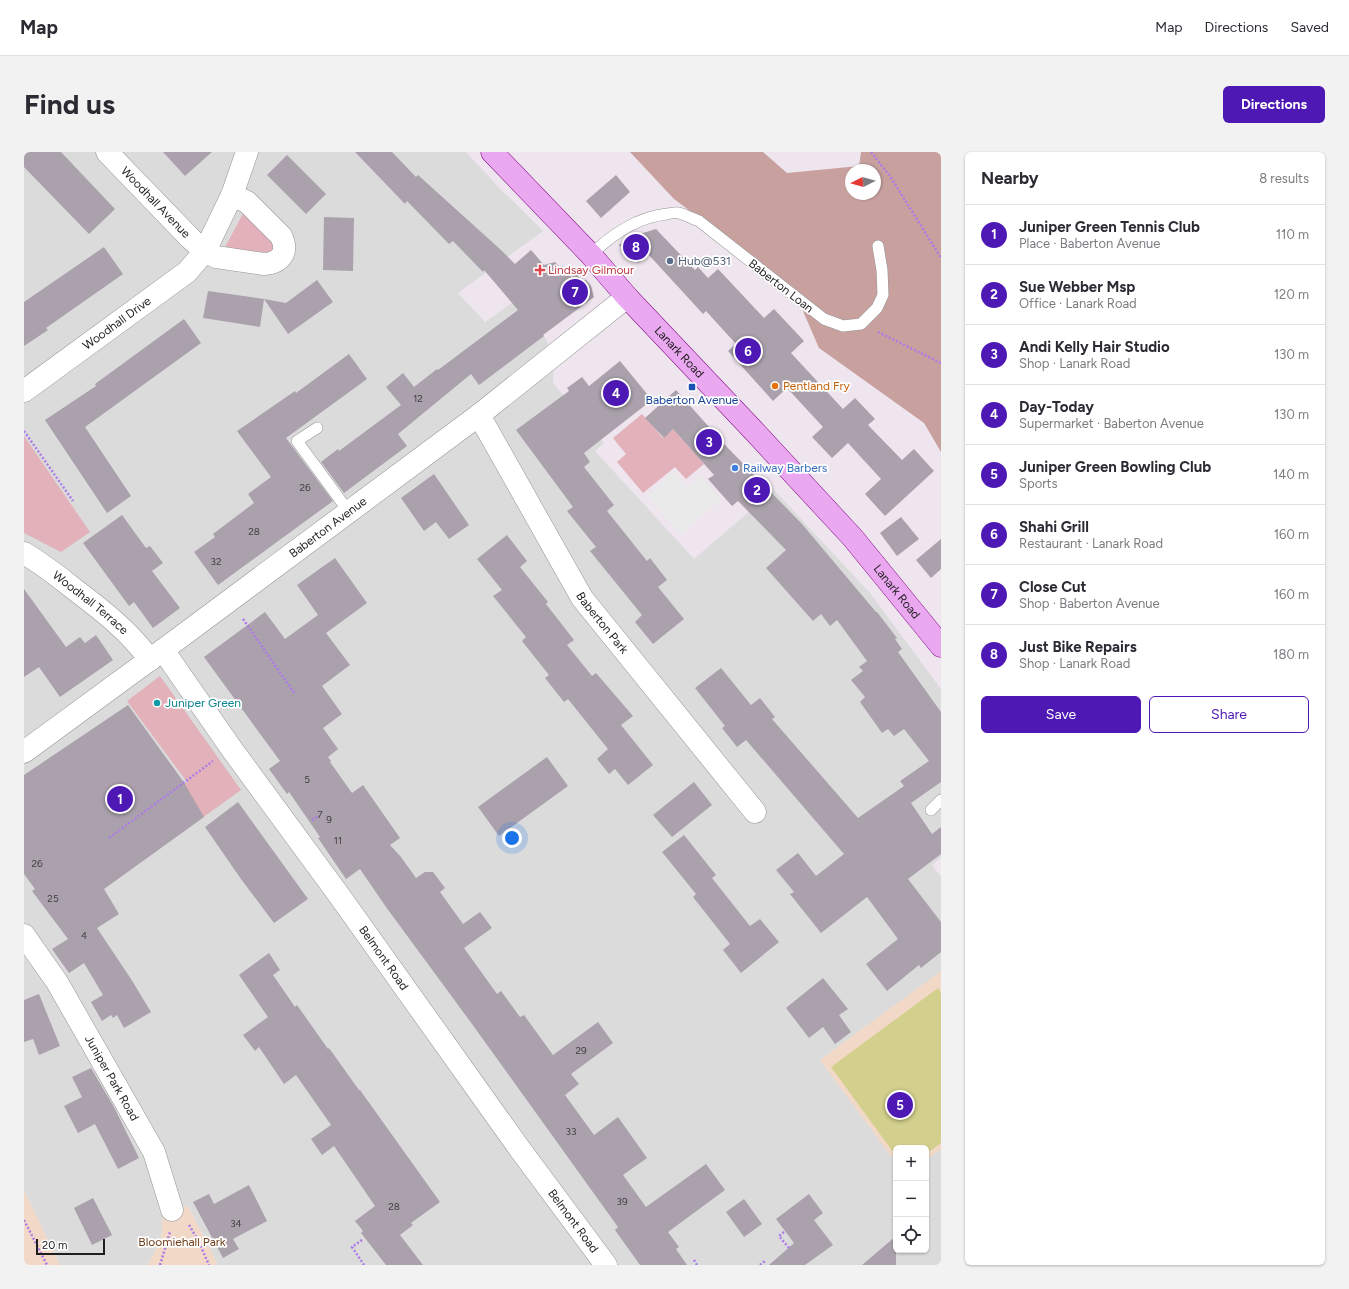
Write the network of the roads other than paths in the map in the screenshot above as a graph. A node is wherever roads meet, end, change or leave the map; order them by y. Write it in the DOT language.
graph roads {
  1 [pos="107,152"];
  2 [pos="246,152"];
  3 [pos="492,152"];
  4 [pos="232,195"];
  5 [pos="878,246"];
  6 [pos="205,251"];
  7 [pos="591,255"];
  8 [pos="627,297"];
  9 [pos="24,391"];
  10 [pos="479,415"];
  11 [pos="317,428"];
  12 [pos="349,512"];
  13 [pos="24,553"];
  14 [pos="941,646"];
  15 [pos="157,655"];
  16 [pos="27,744"];
  17 [pos="941,800"];
  18 [pos="931,810"];
  19 [pos="755,812"];
  20 [pos="24,935"];
  21 [pos="31,957"];
  22 [pos="177,1221"];
  23 [pos="604,1264"];
  1 -- 6 [label="street, Woodhall Avenue"];
  2 -- 4 [label="street, Woodhall Drive"];
  3 -- 7 [label="main road, Lanark Road"];
  4 -- 6 [label="street, Woodhall Drive"];
  4 -- 6 [label="street"];
  5 -- 7 [label="lane, Baberton Loan"];
  6 -- 9 [label="street, Woodhall Drive"];
  7 -- 8 [label="main road, Lanark Road"];
  8 -- 10 [label="street, Baberton Avenue"];
  8 -- 14 [label="main road, Lanark Road"];
  10 -- 12 [label="street, Baberton Avenue"];
  10 -- 19 [label="street, Baberton Park"];
  11 -- 12 [label="lane"];
  12 -- 15 [label="street, Baberton Avenue"];
  13 -- 15 [label="street, Woodhall Terrace"];
  15 -- 16 [label="street, Baberton Avenue"];
  15 -- 23 [label="street, Belmont Road"];
  17 -- 18 [label="lane"];
  20 -- 21 [label="street, Juniper Park Road"];
  21 -- 22 [label="street, Juniper Park Road"];
}
